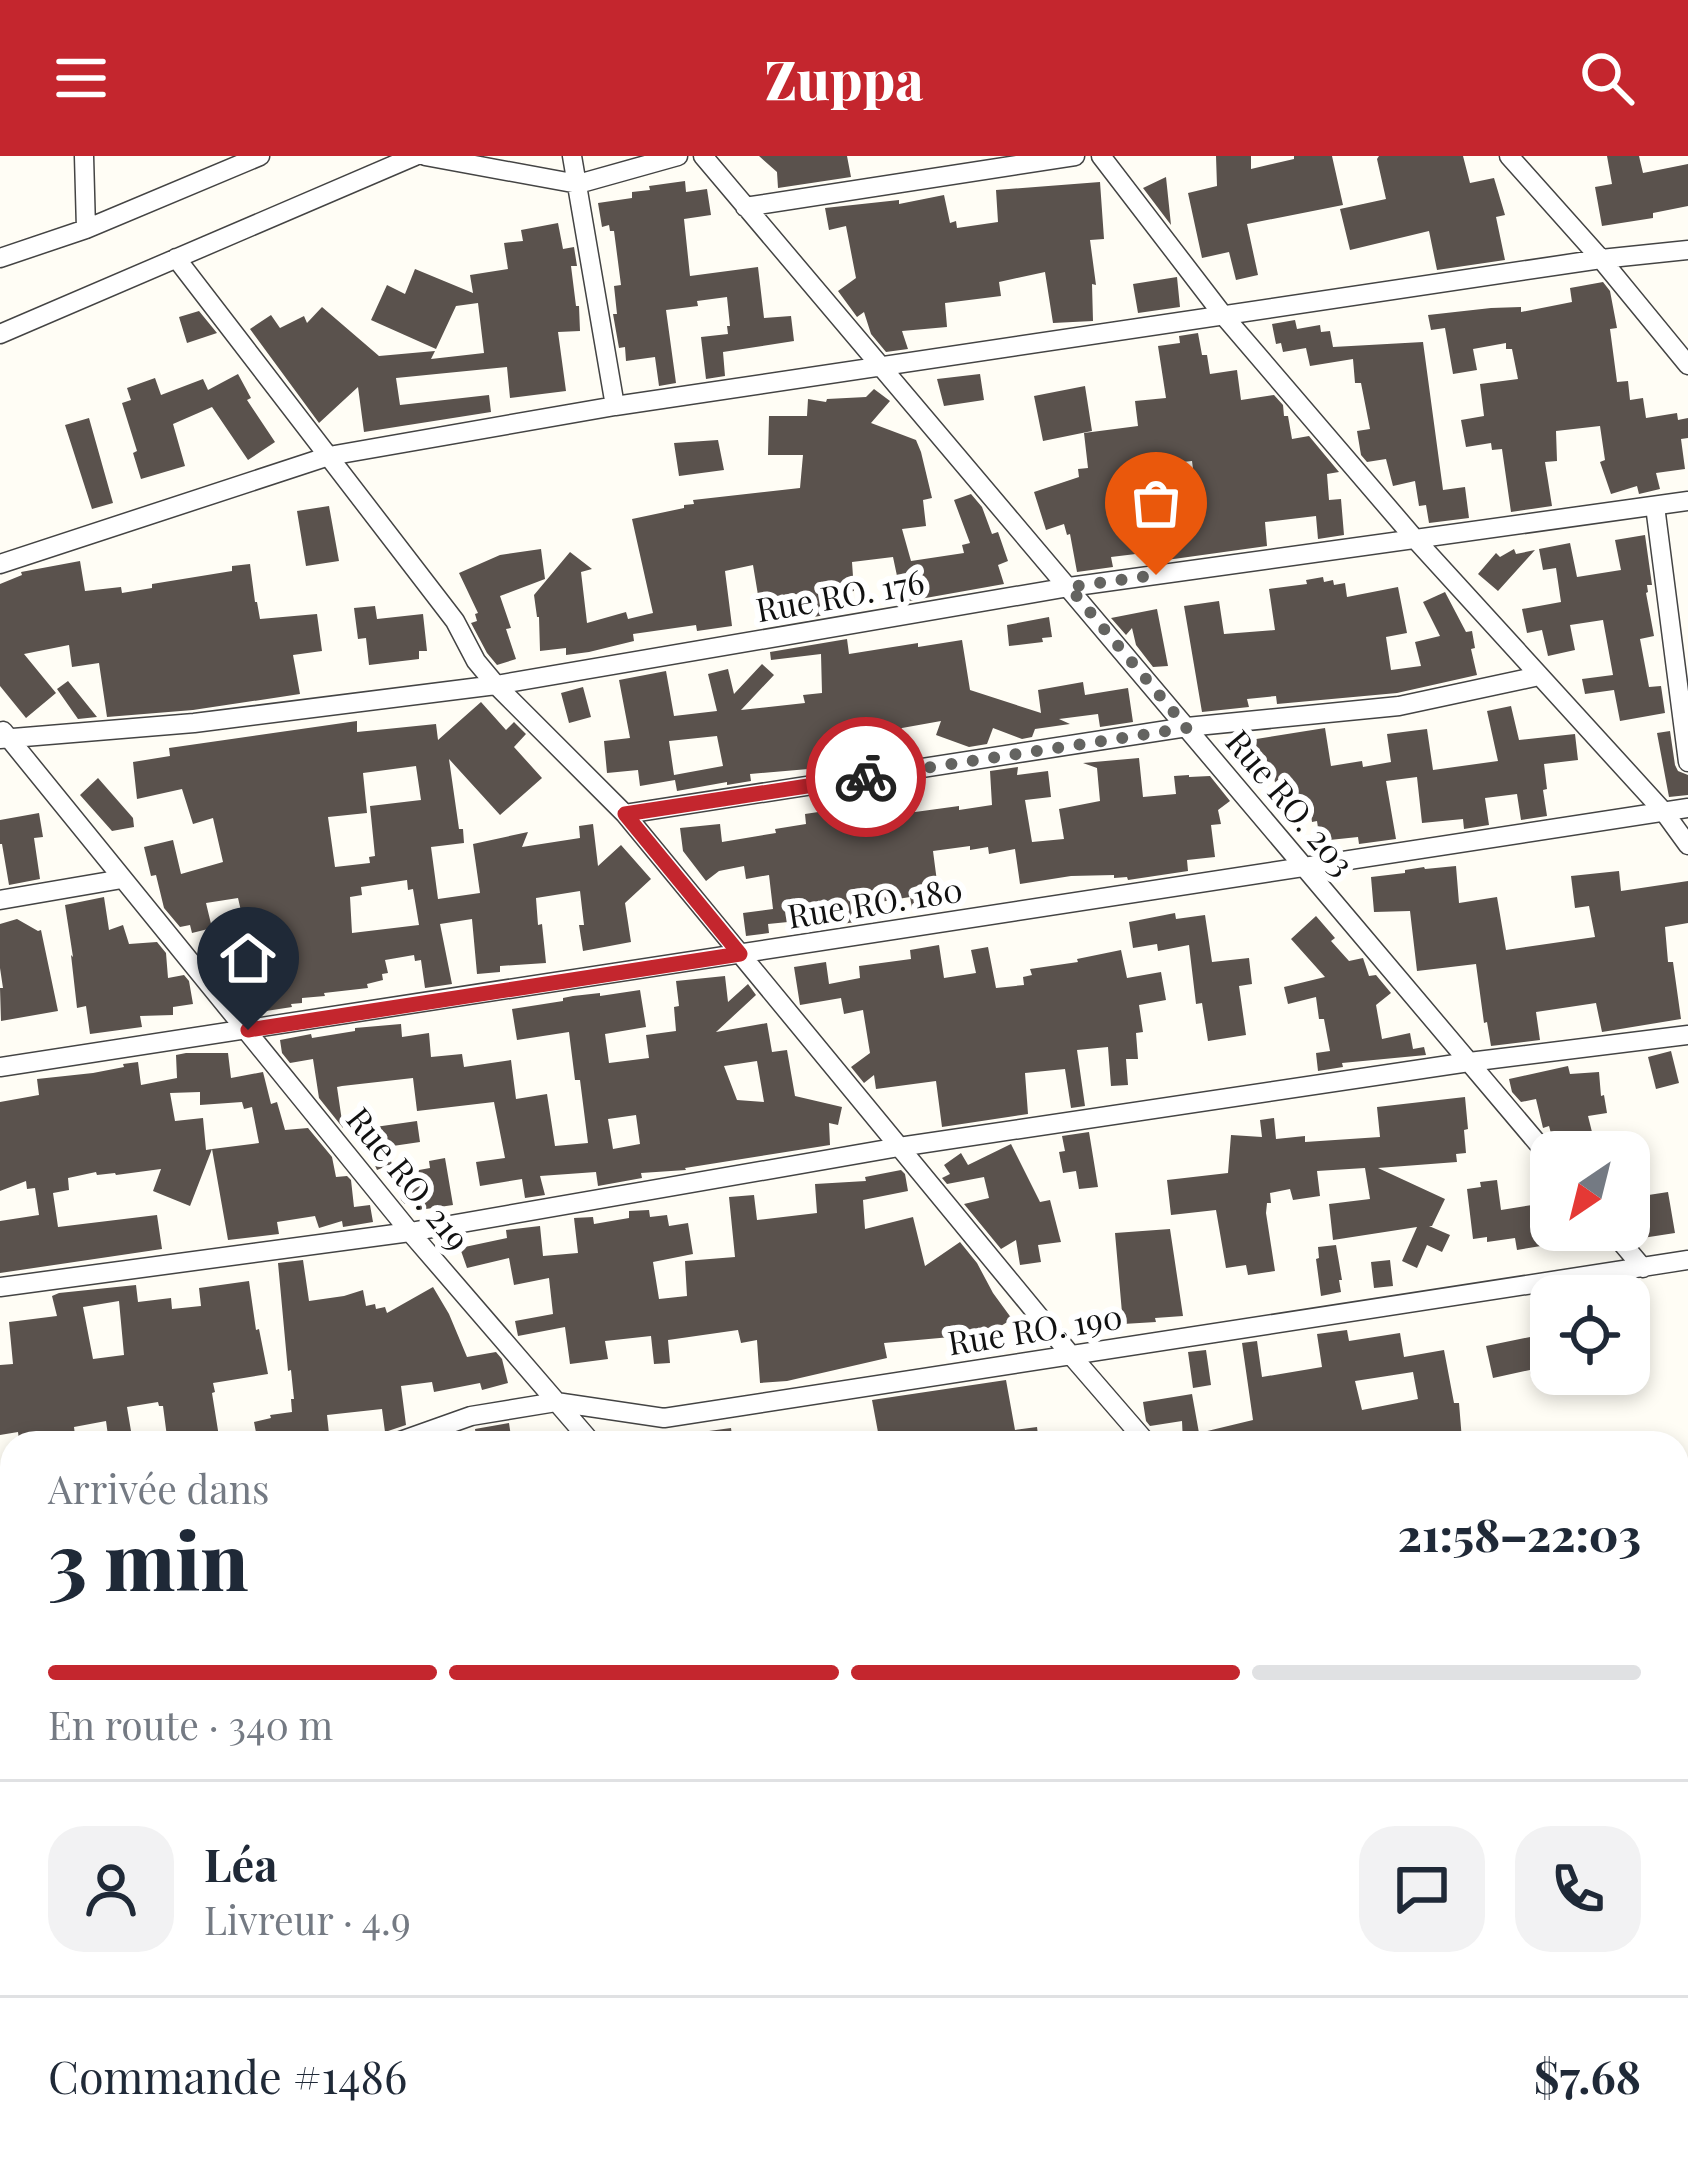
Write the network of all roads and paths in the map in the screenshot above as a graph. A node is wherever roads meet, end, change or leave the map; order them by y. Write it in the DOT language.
graph roads {
  1 [pos="85,156"];
  2 [pos="260,156"];
  3 [pos="415,156"];
  4 [pos="425,156"];
  5 [pos="572,156"];
  6 [pos="678,156"];
  7 [pos="704,156"];
  8 [pos="1075,156"];
  9 [pos="1101,156"];
  10 [pos="1509,156"];
  11 [pos="578,184"];
  12 [pos="745,207"];
  13 [pos="86,229"];
  14 [pos="1688,250"];
  15 [pos="0,258"];
  16 [pos="176,258"];
  17 [pos="1601,260"];
  18 [pos="1223,315"];
  19 [pos="0,334"];
  20 [pos="1688,365"];
  21 [pos="883,366"];
  22 [pos="615,406"];
  23 [pos="329,456"];
  24 [pos="1688,501"];
  25 [pos="1655,506"];
  26 [pos="1415,539"];
  27 [pos="0,564"];
  28 [pos="1069,587"];
  29 [pos="1539,676"];
  30 [pos="496,686"];
  31 [pos="1187,728"];
  32 [pos="3,734"];
  33 [pos="1688,762"];
  34 [pos="1688,808"];
  35 [pos="1664,812"];
  36 [pos="625,814"];
  37 [pos="1688,845"];
  38 [pos="1305,868"];
  39 [pos="122,879"];
  40 [pos="0,900"];
  41 [pos="740,954"];
  42 [pos="248,1030"];
  43 [pos="1688,1035"];
  44 [pos="1469,1062"];
  45 [pos="0,1067"];
  46 [pos="1530,1134"];
  47 [pos="899,1147"];
  48 [pos="410,1232"];
  49 [pos="1629,1251"];
  50 [pos="1688,1260"];
  51 [pos="1643,1268"];
  52 [pos="0,1287"];
  53 [pos="1070,1354"];
  54 [pos="556,1402"];
  55 [pos="429,1431"];
  56 [pos="581,1431"];
  57 [pos="1137,1431"];
  1 -- 13 [label="street"];
  2 -- 13 [label="street"];
  3 -- 16 [label="street"];
  4 -- 11 [label="street"];
  5 -- 11 [label="street"];
  6 -- 11 [label="street"];
  7 -- 12 [label="street, Rue RO. 203"];
  8 -- 12 [label="street"];
  9 -- 18 [label="street"];
  10 -- 17 [label="street"];
  11 -- 22 [label="street"];
  12 -- 21 [label="street, Rue RO. 203"];
  13 -- 15 [label="street"];
  14 -- 17 [label="street"];
  16 -- 19 [label="street"];
  16 -- 23 [label="street"];
  17 -- 18 [label="street"];
  17 -- 20 [label="street"];
  18 -- 21 [label="street"];
  18 -- 26 [label="street"];
  21 -- 22 [label="street"];
  21 -- 28 [label="street, Rue RO. 203"];
  22 -- 23 [label="street"];
  23 -- 27 [label="street"];
  23 -- 30 [label="street"];
  24 -- 25 [label="street, Rue RO. 176"];
  25 -- 26 [label="street, Rue RO. 176"];
  25 -- 33 [label="street"];
  26 -- 28 [label="street, Rue RO. 176"];
  26 -- 29 [label="street"];
  28 -- 30 [label="street, Rue RO. 176"];
  28 -- 31 [label="street, Rue RO. 203"];
  29 -- 31 [label="street"];
  29 -- 35 [label="street"];
  30 -- 32 [label="street, Rue RO. 176"];
  30 -- 36 [label="street"];
  31 -- 36 [label="street"];
  31 -- 38 [label="street, Rue RO. 203"];
  32 -- 39 [label="street, Rue RO. 219"];
  34 -- 35 [label="street, Rue RO. 180"];
  35 -- 37 [label="street"];
  35 -- 38 [label="street, Rue RO. 180"];
  36 -- 41 [label="street"];
  38 -- 41 [label="street, Rue RO. 180"];
  38 -- 44 [label="street, Rue RO. 203"];
  39 -- 40 [label="street"];
  39 -- 42 [label="street, Rue RO. 219"];
  41 -- 42 [label="street, Rue RO. 180"];
  41 -- 47 [label="street"];
  42 -- 45 [label="street, Rue RO. 180"];
  42 -- 48 [label="street, Rue RO. 219"];
  43 -- 44 [label="street"];
  44 -- 46 [label="street, Rue RO. 203"];
  44 -- 47 [label="street"];
  47 -- 48 [label="street"];
  47 -- 53 [label="street"];
  48 -- 52 [label="street"];
  48 -- 54 [label="street, Rue RO. 219"];
  49 -- 51 [label="street"];
  50 -- 51 [label="street, Rue RO. 190"];
  51 -- 53 [label="street, Rue RO. 190"];
  53 -- 54 [label="street, Rue RO. 190"];
  53 -- 57 [label="street"];
  54 -- 55 [label="street, Rue RO. 190"];
  54 -- 56 [label="street, Rue RO. 219"];
}
